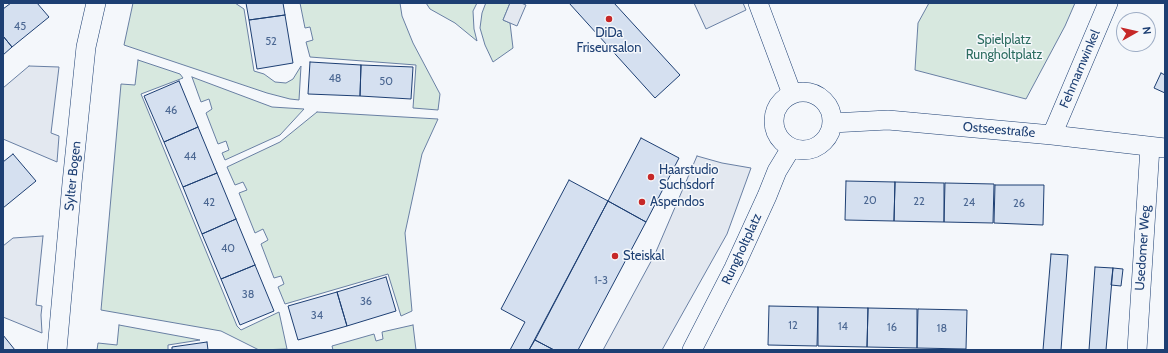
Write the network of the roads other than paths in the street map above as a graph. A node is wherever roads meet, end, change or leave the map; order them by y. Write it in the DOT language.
graph roads {
  1 [pos="96,3"];
  2 [pos="758,3"];
  3 [pos="1108,3"];
  4 [pos="792,94"];
  5 [pos="832,123"];
  6 [pos="1052,135"];
  7 [pos="1157,147"];
  8 [pos="791,148"];
  9 [pos="57,350"];
  10 [pos="692,350"];
  11 [pos="1137,350"];
  1 -- 9 [label="street, Sylter Bogen"];
  2 -- 4 [label="street"];
  3 -- 6 [label="street, Fehmarnwinkel"];
  4 -- 5 [label="street"];
  4 -- 8 [label="street"];
  5 -- 6 [label="street, Ostseestraße"];
  5 -- 8 [label="street"];
  6 -- 7 [label="street, Ostseestraße"];
  7 -- 11 [label="street, Usedomer Weg"];
  8 -- 10 [label="street, Rungholtplatz"];
}
